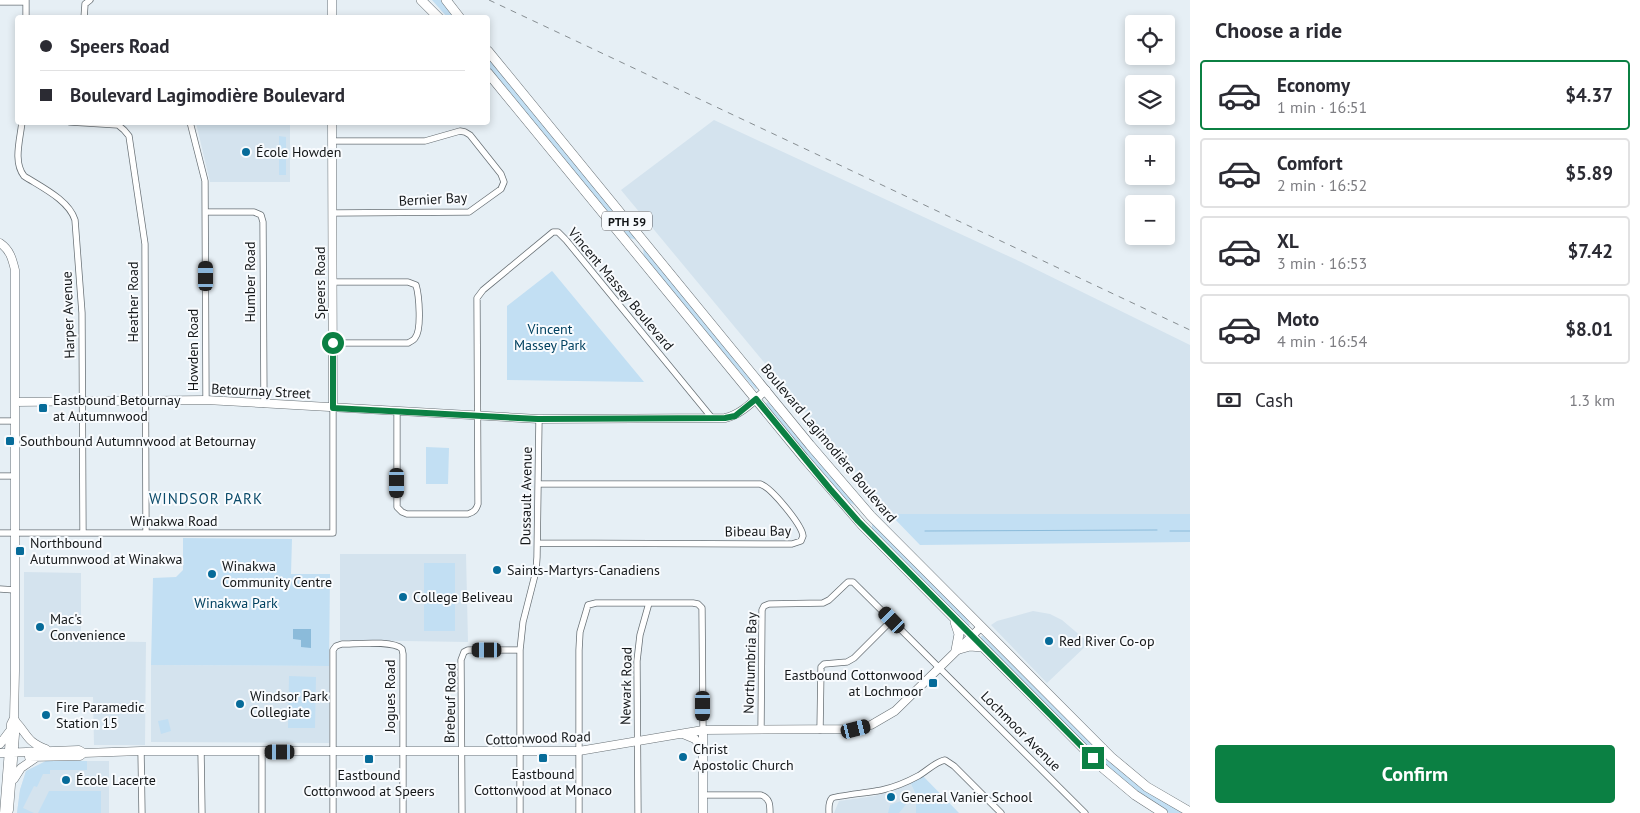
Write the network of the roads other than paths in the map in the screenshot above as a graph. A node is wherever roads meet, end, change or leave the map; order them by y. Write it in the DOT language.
graph roads {
  1 [pos="90,0"];
  2 [pos="332,0"];
  3 [pos="421,0"];
  4 [pos="428,0"];
  5 [pos="446,0"];
  6 [pos="26,1"];
  7 [pos="0,2"];
  8 [pos="26,15"];
  9 [pos="84,15"];
  10 [pos="332,15"];
  11 [pos="438,15"];
  12 [pos="439,15"];
  13 [pos="458,15"];
  14 [pos="490,53"];
  15 [pos="490,74"];
  16 [pos="22,125"];
  17 [pos="118,125"];
  18 [pos="191,125"];
  19 [pos="332,125"];
  20 [pos="332,141"];
  21 [pos="206,212"];
  22 [pos="333,213"];
  23 [pos="644,242"];
  24 [pos="0,243"];
  25 [pos="634,251"];
  26 [pos="332,282"];
  27 [pos="333,343"];
  28 [pos="766,390"];
  29 [pos="756,399"];
  30 [pos="206,400"];
  31 [pos="83,401"];
  32 [pos="146,401"];
  33 [pos="15,402"];
  34 [pos="264,404"];
  35 [pos="333,408"];
  36 [pos="397,411"];
  37 [pos="478,416"];
  38 [pos="712,418"];
  39 [pos="538,419"];
  40 [pos="0,421"];
  41 [pos="15,421"];
  42 [pos="0,476"];
  43 [pos="14,476"];
  44 [pos="539,484"];
  45 [pos="83,533"];
  46 [pos="146,533"];
  47 [pos="333,533"];
  48 [pos="0,534"];
  49 [pos="15,534"];
  50 [pos="538,543"];
  51 [pos="0,589"];
  52 [pos="15,590"];
  53 [pos="649,603"];
  54 [pos="954,619"];
  55 [pos="892,620"];
  56 [pos="981,627"];
  57 [pos="971,636"];
  58 [pos="982,647"];
  59 [pos="520,650"];
  60 [pos="956,650"];
  61 [pos="938,667"];
  62 [pos="15,720"];
  63 [pos="761,729"];
  64 [pos="703,730"];
  65 [pos="820,730"];
  66 [pos="10,731"];
  67 [pos="683,734"];
  68 [pos="638,742"];
  69 [pos="0,744"];
  70 [pos="703,750"];
  71 [pos="50,751"];
  72 [pos="141,751"];
  73 [pos="201,751"];
  74 [pos="333,751"];
  75 [pos="579,751"];
  76 [pos="84,752"];
  77 [pos="262,752"];
  78 [pos="403,752"];
  79 [pos="462,752"];
  80 [pos="520,752"];
  81 [pos="7,755"];
  82 [pos="38,757"];
  83 [pos="0,774"];
  84 [pos="9,785"];
  85 [pos="703,795"];
  86 [pos="1190,812"];
  87 [pos="4,813"];
  88 [pos="8,813"];
  89 [pos="142,813"];
  90 [pos="202,813"];
  91 [pos="262,813"];
  92 [pos="333,813"];
  93 [pos="403,813"];
  94 [pos="462,813"];
  95 [pos="520,813"];
  96 [pos="579,813"];
  97 [pos="638,813"];
  98 [pos="702,813"];
  99 [pos="770,813"];
  100 [pos="829,813"];
  101 [pos="1001,813"];
  102 [pos="1085,813"];
  103 [pos="1163,813"];
  1 -- 9 [label="street"];
  2 -- 10 [label="street"];
  3 -- 11 [label="main road"];
  4 -- 12 [label="main road"];
  5 -- 13 [label="main road"];
  6 -- 7 [label="street"];
  6 -- 8 [label="street"];
  14 -- 23 [label="main road, Boulevard Lagimodière Boulevard / PTH 59"];
  15 -- 25 [label="main road, Boulevard Lagimodière Boulevard / PTH 59"];
  16 -- 31 [label="street, Harper Avenue"];
  17 -- 32 [label="street, Heather Road"];
  18 -- 21 [label="street, Howden Road"];
  19 -- 20 [label="street, Speers Road"];
  20 -- 22 [label="street, Speers Road"];
  20 -- 22 [label="street, Bernier Bay"];
  21 -- 30 [label="street, Howden Road"];
  21 -- 34 [label="street, Humber Road"];
  22 -- 26 [label="street, Speers Road"];
  23 -- 25 [label="main road"];
  23 -- 28 [label="main road, Boulevard Lagimodière Boulevard / PTH 59"];
  24 -- 33 [label="street"];
  25 -- 29 [label="main road, Boulevard Lagimodière Boulevard / PTH 59"];
  26 -- 27 [label="street, Speers Road"];
  26 -- 27 [label="street"];
  27 -- 35 [label="street, Speers Road"];
  28 -- 29 [label="street, Betournay Street"];
  28 -- 56 [label="main road, Boulevard Lagimodière Boulevard / PTH 59"];
  29 -- 38 [label="street, Betournay Street"];
  29 -- 54 [label="main road, Boulevard Lagimodière Boulevard / PTH 59"];
  30 -- 32 [label="street, Betournay Street"];
  30 -- 34 [label="street, Betournay Street"];
  31 -- 32 [label="street, Betournay Street"];
  31 -- 33 [label="street, Betournay Street"];
  31 -- 45 [label="street, Harper Avenue"];
  32 -- 46 [label="street, Heather Road"];
  33 -- 41 [label="street"];
  34 -- 35 [label="street, Betournay Street"];
  35 -- 36 [label="street, Betournay Street"];
  35 -- 47 [label="street, Speers Road"];
  36 -- 37 [label="street, Betournay Street"];
  36 -- 37 [label="street"];
  37 -- 38 [label="street, Vincent Massey Boulevard"];
  37 -- 39 [label="street, Betournay Street"];
  38 -- 39 [label="street, Betournay Street"];
  39 -- 44 [label="street, Dussault Avenue"];
  40 -- 41 [label="street"];
  41 -- 43 [label="street"];
  42 -- 43 [label="street"];
  43 -- 49 [label="street"];
  44 -- 50 [label="street, Dussault Avenue"];
  44 -- 50 [label="street, Bibeau Bay"];
  45 -- 46 [label="street, Winakwa Road"];
  45 -- 49 [label="street, Winakwa Road"];
  46 -- 47 [label="street, Winakwa Road"];
  48 -- 49 [label="street, Winakwa Road"];
  49 -- 52 [label="street"];
  50 -- 59 [label="street, Dussault Avenue"];
  51 -- 52 [label="street"];
  52 -- 62 [label="street"];
  53 -- 64 [label="street"];
  53 -- 68 [label="street, Newark Road"];
  53 -- 75 [label="street"];
  54 -- 57 [label="main road, Boulevard Lagimodière Boulevard / PTH 59"];
  54 -- 60 [label="main road"];
  55 -- 61 [label="street, Northumbria Bay"];
  55 -- 63 [label="street, Northumbria Bay"];
  55 -- 65 [label="street"];
  56 -- 57 [label="street, Cottonwood Road"];
  56 -- 86 [label="main road, Boulevard Lagimodière Boulevard / PTH 59"];
  57 -- 58 [label="main road, Boulevard Lagimodière Boulevard / PTH 59"];
  57 -- 60 [label="street, Cottonwood Road"];
  58 -- 60 [label="main road"];
  58 -- 103 [label="main road, Boulevard Lagimodière Boulevard / PTH 59"];
  59 -- 79 [label="street, Brebeuf Road"];
  59 -- 80 [label="street, Dussault Avenue"];
  60 -- 61 [label="street, Cottonwood Road"];
  61 -- 65 [label="street, Cottonwood Road"];
  61 -- 102 [label="street, Lochmoor Avenue"];
  62 -- 66 [label="street"];
  62 -- 71 [label="street"];
  62 -- 81 [label="street"];
  63 -- 64 [label="street, Cottonwood Road"];
  63 -- 65 [label="street, Cottonwood Road"];
  64 -- 67 [label="street, Cottonwood Road"];
  64 -- 70 [label="street"];
  66 -- 69 [label="street"];
  66 -- 81 [label="street"];
  67 -- 68 [label="street, Cottonwood Road"];
  67 -- 70 [label="street"];
  68 -- 75 [label="street, Cottonwood Road"];
  68 -- 97 [label="street, Newark Road"];
  70 -- 85 [label="street"];
  71 -- 76 [label="street, Cottonwood Road"];
  71 -- 81 [label="street, Cottonwood Road"];
  72 -- 73 [label="street, Cottonwood Road"];
  72 -- 76 [label="street, Cottonwood Road"];
  72 -- 89 [label="street"];
  73 -- 77 [label="street, Cottonwood Road"];
  73 -- 90 [label="street"];
  74 -- 77 [label="street, Cottonwood Road"];
  74 -- 78 [label="street, Cottonwood Road"];
  74 -- 78 [label="street, Jogues Road"];
  74 -- 92 [label="street"];
  75 -- 80 [label="street, Cottonwood Road"];
  75 -- 96 [label="street"];
  76 -- 82 [label="street, Cottonwood Road"];
  77 -- 91 [label="street"];
  78 -- 79 [label="street, Cottonwood Road"];
  78 -- 93 [label="street"];
  79 -- 80 [label="street, Cottonwood Road"];
  79 -- 94 [label="street"];
  80 -- 95 [label="street, Dussault Avenue"];
  81 -- 82 [label="street, Cottonwood Road"];
  81 -- 84 [label="street"];
  82 -- 84 [label="street"];
  83 -- 84 [label="street"];
  84 -- 87 [label="street"];
  84 -- 88 [label="street"];
  85 -- 98 [label="street"];
  85 -- 99 [label="street"];
  100 -- 101 [label="street"];
}
